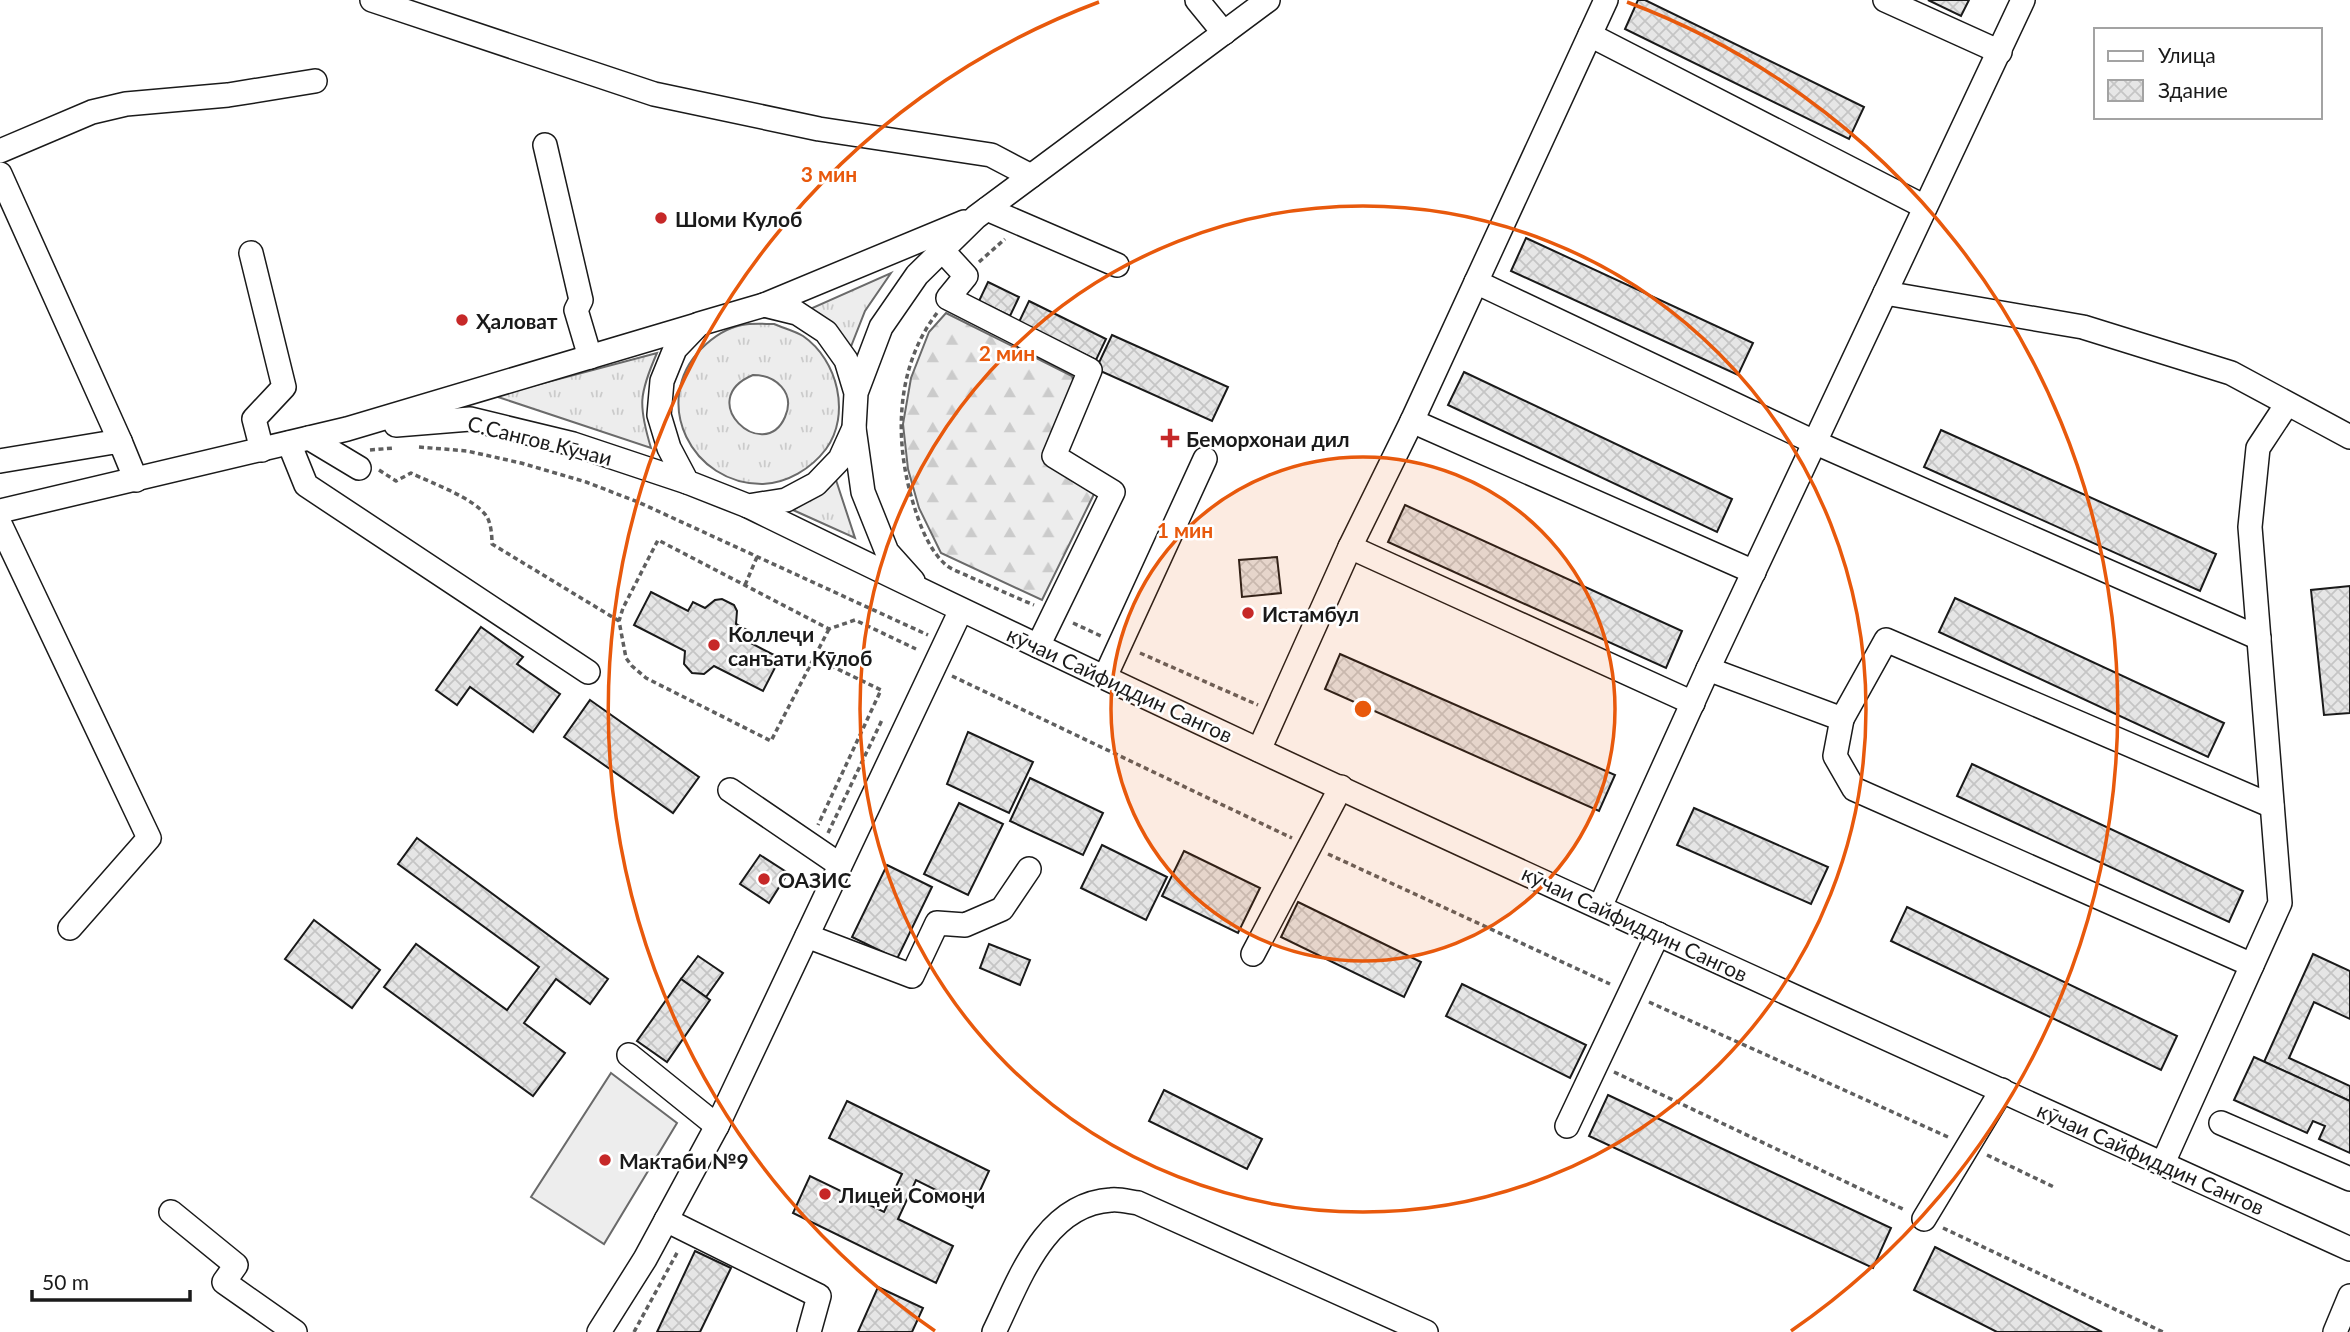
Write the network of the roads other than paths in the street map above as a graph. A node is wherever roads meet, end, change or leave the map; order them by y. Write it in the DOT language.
graph roads {
  1 [pos="372,0"];
  2 [pos="1197,0"];
  3 [pos="1268,0"];
  4 [pos="1606,0"];
  5 [pos="1885,0"];
  6 [pos="2024,0"];
  7 [pos="1224,33"];
  8 [pos="1590,35"];
  9 [pos="2000,52"];
  10 [pos="315,81"];
  11 [pos="545,145"];
  12 [pos="0,151"];
  13 [pos="0,174"];
  14 [pos="1031,176"];
  15 [pos="1925,207"];
  16 [pos="982,213"];
  17 [pos="942,250"];
  18 [pos="251,253"];
  19 [pos="1117,265"];
  20 [pos="1476,282"];
  21 [pos="1885,293"];
  22 [pos="764,305"];
  23 [pos="699,324"];
  24 [pos="590,357"];
  25 [pos="856,393"];
  26 [pos="2287,404"];
  27 [pos="1412,421"];
  28 [pos="854,428"];
  29 [pos="347,429"];
  30 [pos="2350,437"];
  31 [pos="120,441"];
  32 [pos="299,441"];
  33 [pos="1814,442"];
  34 [pos="262,450"];
  35 [pos="1205,459"];
  36 [pos="0,461"];
  37 [pos="351,463"];
  38 [pos="136,480"];
  39 [pos="687,482"];
  40 [pos="748,506"];
  41 [pos="0,511"];
  42 [pos="0,524"];
  43 [pos="1350,547"];
  44 [pos="1754,572"];
  45 [pos="922,591"];
  46 [pos="961,610"];
  47 [pos="2259,638"];
  48 [pos="1038,646"];
  49 [pos="1708,669"];
  50 [pos="588,672"];
  51 [pos="1105,677"];
  52 [pos="1693,703"];
  53 [pos="1842,719"];
  54 [pos="1259,750"];
  55 [pos="1341,787"];
  56 [pos="730,790"];
  57 [pos="2272,806"];
  58 [pos="840,865"];
  59 [pos="1028,869"];
  60 [pos="1600,907"];
  61 [pos="70,928"];
  62 [pos="1658,934"];
  63 [pos="807,936"];
  64 [pos="1252,954"];
  65 [pos="2252,965"];
  66 [pos="629,1055"];
  67 [pos="2002,1090"];
  68 [pos="2221,1123"];
  69 [pos="717,1126"];
  70 [pos="1567,1126"];
  71 [pos="2163,1163"];
  72 [pos="2350,1179"];
  73 [pos="171,1212"];
  74 [pos="1924,1219"];
  75 [pos="666,1220"];
  76 [pos="2350,1249"];
  77 [pos="2350,1296"];
  78 [pos="295,1332"];
  79 [pos="599,1332"];
  80 [pos="809,1332"];
  81 [pos="994,1332"];
  82 [pos="1426,1332"];
  83 [pos="2335,1332"];
  1 -- 14 [label="street"];
  2 -- 7 [label="street"];
  3 -- 7 [label="street"];
  4 -- 8 [label="street"];
  5 -- 9 [label="street"];
  6 -- 9 [label="street"];
  7 -- 14 [label="street"];
  8 -- 15 [label="street"];
  8 -- 20 [label="street"];
  9 -- 15 [label="street"];
  10 -- 12 [label="street"];
  11 -- 24 [label="street"];
  13 -- 31 [label="street"];
  14 -- 16 [label="street"];
  15 -- 21 [label="street"];
  16 -- 17 [label="street"];
  16 -- 19 [label="street"];
  16 -- 22 [label="street"];
  17 -- 25 [label="street"];
  17 -- 48 [label="street"];
  18 -- 34 [label="street"];
  20 -- 27 [label="street"];
  20 -- 33 [label="street"];
  21 -- 26 [label="street"];
  21 -- 33 [label="street"];
  22 -- 23 [label="street"];
  22 -- 25 [label="street"];
  23 -- 24 [label="street"];
  23 -- 39 [label="street"];
  24 -- 29 [label="street"];
  25 -- 28 [label="street"];
  26 -- 30 [label="street"];
  26 -- 47 [label="street"];
  27 -- 43 [label="street"];
  27 -- 44 [label="street"];
  28 -- 40 [label="street"];
  28 -- 45 [label="street"];
  29 -- 32 [label="street"];
  29 -- 39 [label="street, С.Сангов Кӯчаи"];
  31 -- 36 [label="street"];
  31 -- 38 [label="street"];
  32 -- 34 [label="street"];
  32 -- 37 [label="street"];
  32 -- 50 [label="street"];
  33 -- 44 [label="street"];
  33 -- 47 [label="street"];
  34 -- 38 [label="street"];
  35 -- 51 [label="street"];
  38 -- 41 [label="street"];
  39 -- 40 [label="street"];
  40 -- 45 [label="street"];
  42 -- 61 [label="street"];
  43 -- 52 [label="street"];
  43 -- 54 [label="street"];
  44 -- 49 [label="street"];
  45 -- 46 [label="street, кӯчаи Сайфиддин Сангов"];
  46 -- 48 [label="street, кӯчаи Сайфиддин Сангов"];
  46 -- 58 [label="street"];
  47 -- 57 [label="street"];
  48 -- 51 [label="street, кӯчаи Сайфиддин Сангов"];
  49 -- 52 [label="street"];
  49 -- 53 [label="street"];
  51 -- 54 [label="street, кӯчаи Сайфиддин Сангов"];
  52 -- 60 [label="street"];
  53 -- 57 [label="street"];
  53 -- 65 [label="street"];
  54 -- 55 [label="street, кӯчаи Сайфиддин Сангов"];
  55 -- 60 [label="street, кӯчаи Сайфиддин Сангов"];
  55 -- 64 [label="street"];
  56 -- 58 [label="street"];
  57 -- 65 [label="street"];
  58 -- 63 [label="street"];
  59 -- 63 [label="street"];
  60 -- 62 [label="street, кӯчаи Сайфиддин Сангов"];
  62 -- 67 [label="street, кӯчаи Сайфиддин Сангов"];
  62 -- 70 [label="street"];
  63 -- 69 [label="street"];
  65 -- 71 [label="street"];
  66 -- 69 [label="street"];
  67 -- 71 [label="street, кӯчаи Сайфиддин Сангов"];
  67 -- 74 [label="street"];
  68 -- 72 [label="street"];
  69 -- 75 [label="street"];
  71 -- 76 [label="street, кӯчаи Сайфиддин Сангов"];
  73 -- 78 [label="street"];
  75 -- 79 [label="street"];
  75 -- 80 [label="street"];
  77 -- 83 [label="street"];
  81 -- 82 [label="street"];
}
